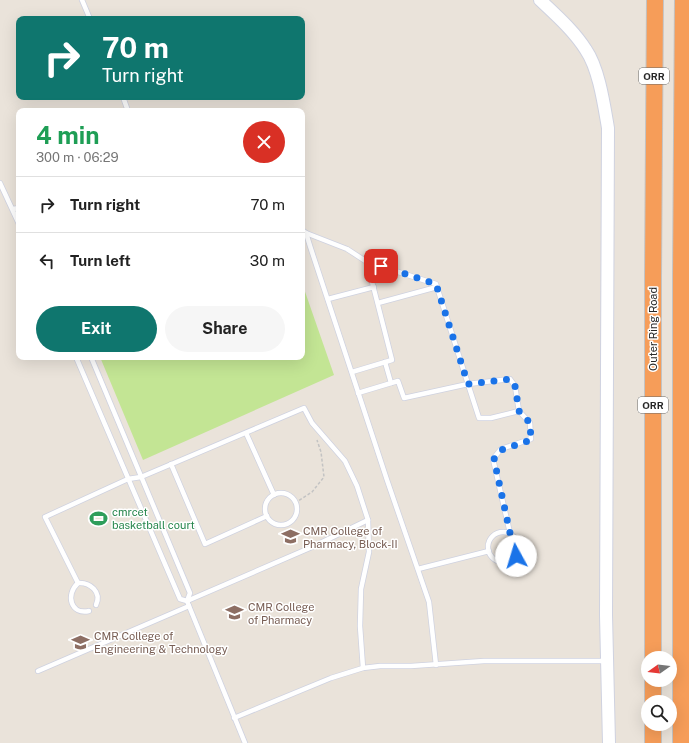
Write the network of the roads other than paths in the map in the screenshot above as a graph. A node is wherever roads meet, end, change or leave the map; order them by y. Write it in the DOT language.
graph roads {
  1 [pos="82,0"];
  2 [pos="540,0"];
  3 [pos="655,0"];
  4 [pos="683,0"];
  5 [pos="89,16"];
  6 [pos="0,183"];
  7 [pos="16,208"];
  8 [pos="13,209"];
  9 [pos="16,216"];
  10 [pos="305,232"];
  11 [pos="305,235"];
  12 [pos="689,235"];
  13 [pos="681,260"];
  14 [pos="367,262"];
  15 [pos="374,287"];
  16 [pos="437,287"];
  17 [pos="328,299"];
  18 [pos="378,303"];
  19 [pos="77,360"];
  20 [pos="92,360"];
  21 [pos="385,362"];
  22 [pos="352,372"];
  23 [pos="391,383"];
  24 [pos="468,384"];
  25 [pos="358,393"];
  26 [pos="519,411"];
  27 [pos="246,433"];
  28 [pos="171,464"];
  29 [pos="141,476"];
  30 [pos="128,479"];
  31 [pos="274,495"];
  32 [pos="267,516"];
  33 [pos="368,520"];
  34 [pos="510,533"];
  35 [pos="488,551"];
  36 [pos="418,569"];
  37 [pos="78,583"];
  38 [pos="188,604"];
  39 [pos="96,605"];
  40 [pos="89,611"];
  41 [pos="653,651"];
  42 [pos="607,661"];
  43 [pos="436,664"];
  44 [pos="363,668"];
  45 [pos="38,671"];
  46 [pos="234,718"];
  47 [pos="653,731"];
  48 [pos="245,743"];
  49 [pos="609,743"];
  50 [pos="653,743"];
  51 [pos="681,743"];
  1 -- 5 [label="lane"];
  2 -- 42 [label="main road"];
  3 -- 41 [label="highway, Outer Ring Road / ORR"];
  4 -- 13 [label="highway, ORR"];
  6 -- 8 [label="lane"];
  7 -- 8 [label="lane"];
  8 -- 9 [label="lane"];
  10 -- 14 [label="lane"];
  11 -- 17 [label="lane"];
  12 -- 13 [label="highway"];
  13 -- 51 [label="highway, ORR"];
  14 -- 15 [label="lane"];
  14 -- 16 [label="lane"];
  15 -- 17 [label="lane"];
  15 -- 18 [label="lane"];
  16 -- 18 [label="lane"];
  16 -- 24 [label="lane"];
  17 -- 22 [label="lane"];
  18 -- 21 [label="lane"];
  19 -- 30 [label="lane"];
  20 -- 29 [label="lane"];
  21 -- 22 [label="lane"];
  21 -- 23 [label="lane"];
  22 -- 25 [label="lane"];
  23 -- 24 [label="lane"];
  23 -- 25 [label="lane"];
  24 -- 26 [label="lane"];
  24 -- 26 [label="lane"];
  25 -- 36 [label="lane"];
  26 -- 34 [label="lane"];
  27 -- 28 [label="lane"];
  27 -- 31 [label="lane"];
  27 -- 33 [label="lane"];
  28 -- 29 [label="lane"];
  28 -- 32 [label="lane"];
  29 -- 30 [label="lane"];
  29 -- 38 [label="lane"];
  30 -- 37 [label="lane"];
  30 -- 38 [label="lane"];
  31 -- 32 [label="lane"];
  31 -- 32 [label="lane"];
  33 -- 38 [label="lane"];
  33 -- 44 [label="lane"];
  34 -- 35 [label="lane"];
  34 -- 35 [label="lane"];
  35 -- 36 [label="lane"];
  36 -- 43 [label="lane"];
  37 -- 39 [label="lane"];
  37 -- 40 [label="lane"];
  38 -- 45 [label="lane"];
  38 -- 46 [label="lane"];
  42 -- 43 [label="lane"];
  42 -- 49 [label="main road"];
  43 -- 44 [label="lane"];
  44 -- 46 [label="lane"];
  46 -- 48 [label="lane"];
  47 -- 50 [label="highway"];
}
